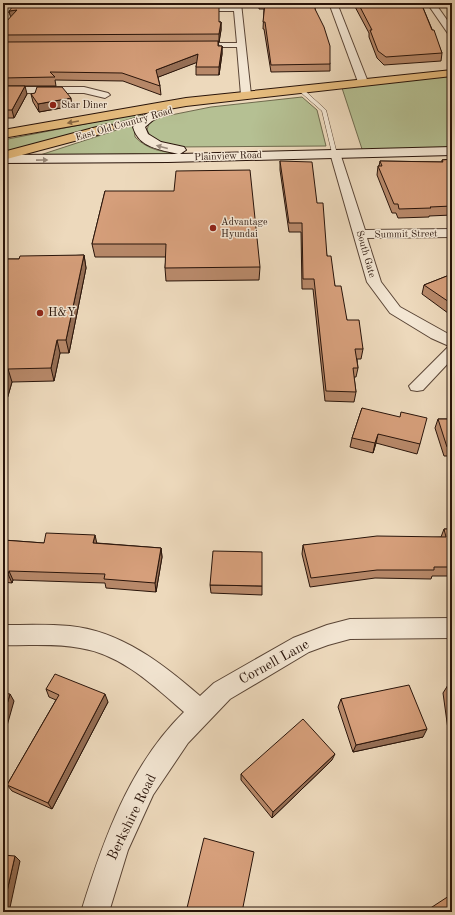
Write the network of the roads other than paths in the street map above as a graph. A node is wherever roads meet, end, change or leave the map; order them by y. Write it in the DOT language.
graph roads {
  1 [pos="333,3"];
  2 [pos="431,3"];
  3 [pos="237,6"];
  4 [pos="3,10"];
  5 [pos="42,10"];
  6 [pos="190,10"];
  7 [pos="452,33"];
  8 [pos="186,45"];
  9 [pos="240,45"];
  10 [pos="452,73"];
  11 [pos="363,82"];
  12 [pos="300,89"];
  13 [pos="3,90"];
  14 [pos="105,95"];
  15 [pos="246,95"];
  16 [pos="153,115"];
  17 [pos="3,134"];
  18 [pos="452,151"];
  19 [pos="335,153"];
  20 [pos="284,154"];
  21 [pos="3,156"];
  22 [pos="3,159"];
  23 [pos="452,233"];
  24 [pos="360,234"];
  25 [pos="452,342"];
  26 [pos="452,350"];
  27 [pos="417,386"];
  28 [pos="452,628"];
  29 [pos="3,635"];
  30 [pos="201,712"];
  31 [pos="95,912"];
  1 -- 11 [label="street"];
  2 -- 7 [label="street"];
  3 -- 6 [label="street"];
  3 -- 9 [label="street"];
  4 -- 5 [label="street"];
  8 -- 9 [label="street"];
  9 -- 15 [label="street"];
  10 -- 11 [label="main road, East Old Country Road"];
  11 -- 12 [label="main road, East Old Country Road"];
  12 -- 15 [label="main road, East Old Country Road"];
  12 -- 19 [label="lane"];
  13 -- 14 [label="street"];
  15 -- 16 [label="main road, East Old Country Road"];
  15 -- 17 [label="main road, East Old Country Road, one-way"];
  20 -- 16 [label="main road, one-way"];
  16 -- 21 [label="main road, East Old Country Road"];
  18 -- 19 [label="main road, Plainview Road"];
  19 -- 20 [label="main road, Plainview Road"];
  19 -- 24 [label="street, South Gate"];
  22 -- 20 [label="main road, Plainview Road, one-way"];
  23 -- 24 [label="street, Summit Street"];
  24 -- 25 [label="street, South Gate"];
  26 -- 27 [label="street"];
  28 -- 30 [label="street, Cornell Lane"];
  29 -- 30 [label="street"];
  30 -- 31 [label="street, Berkshire Road"];
}
